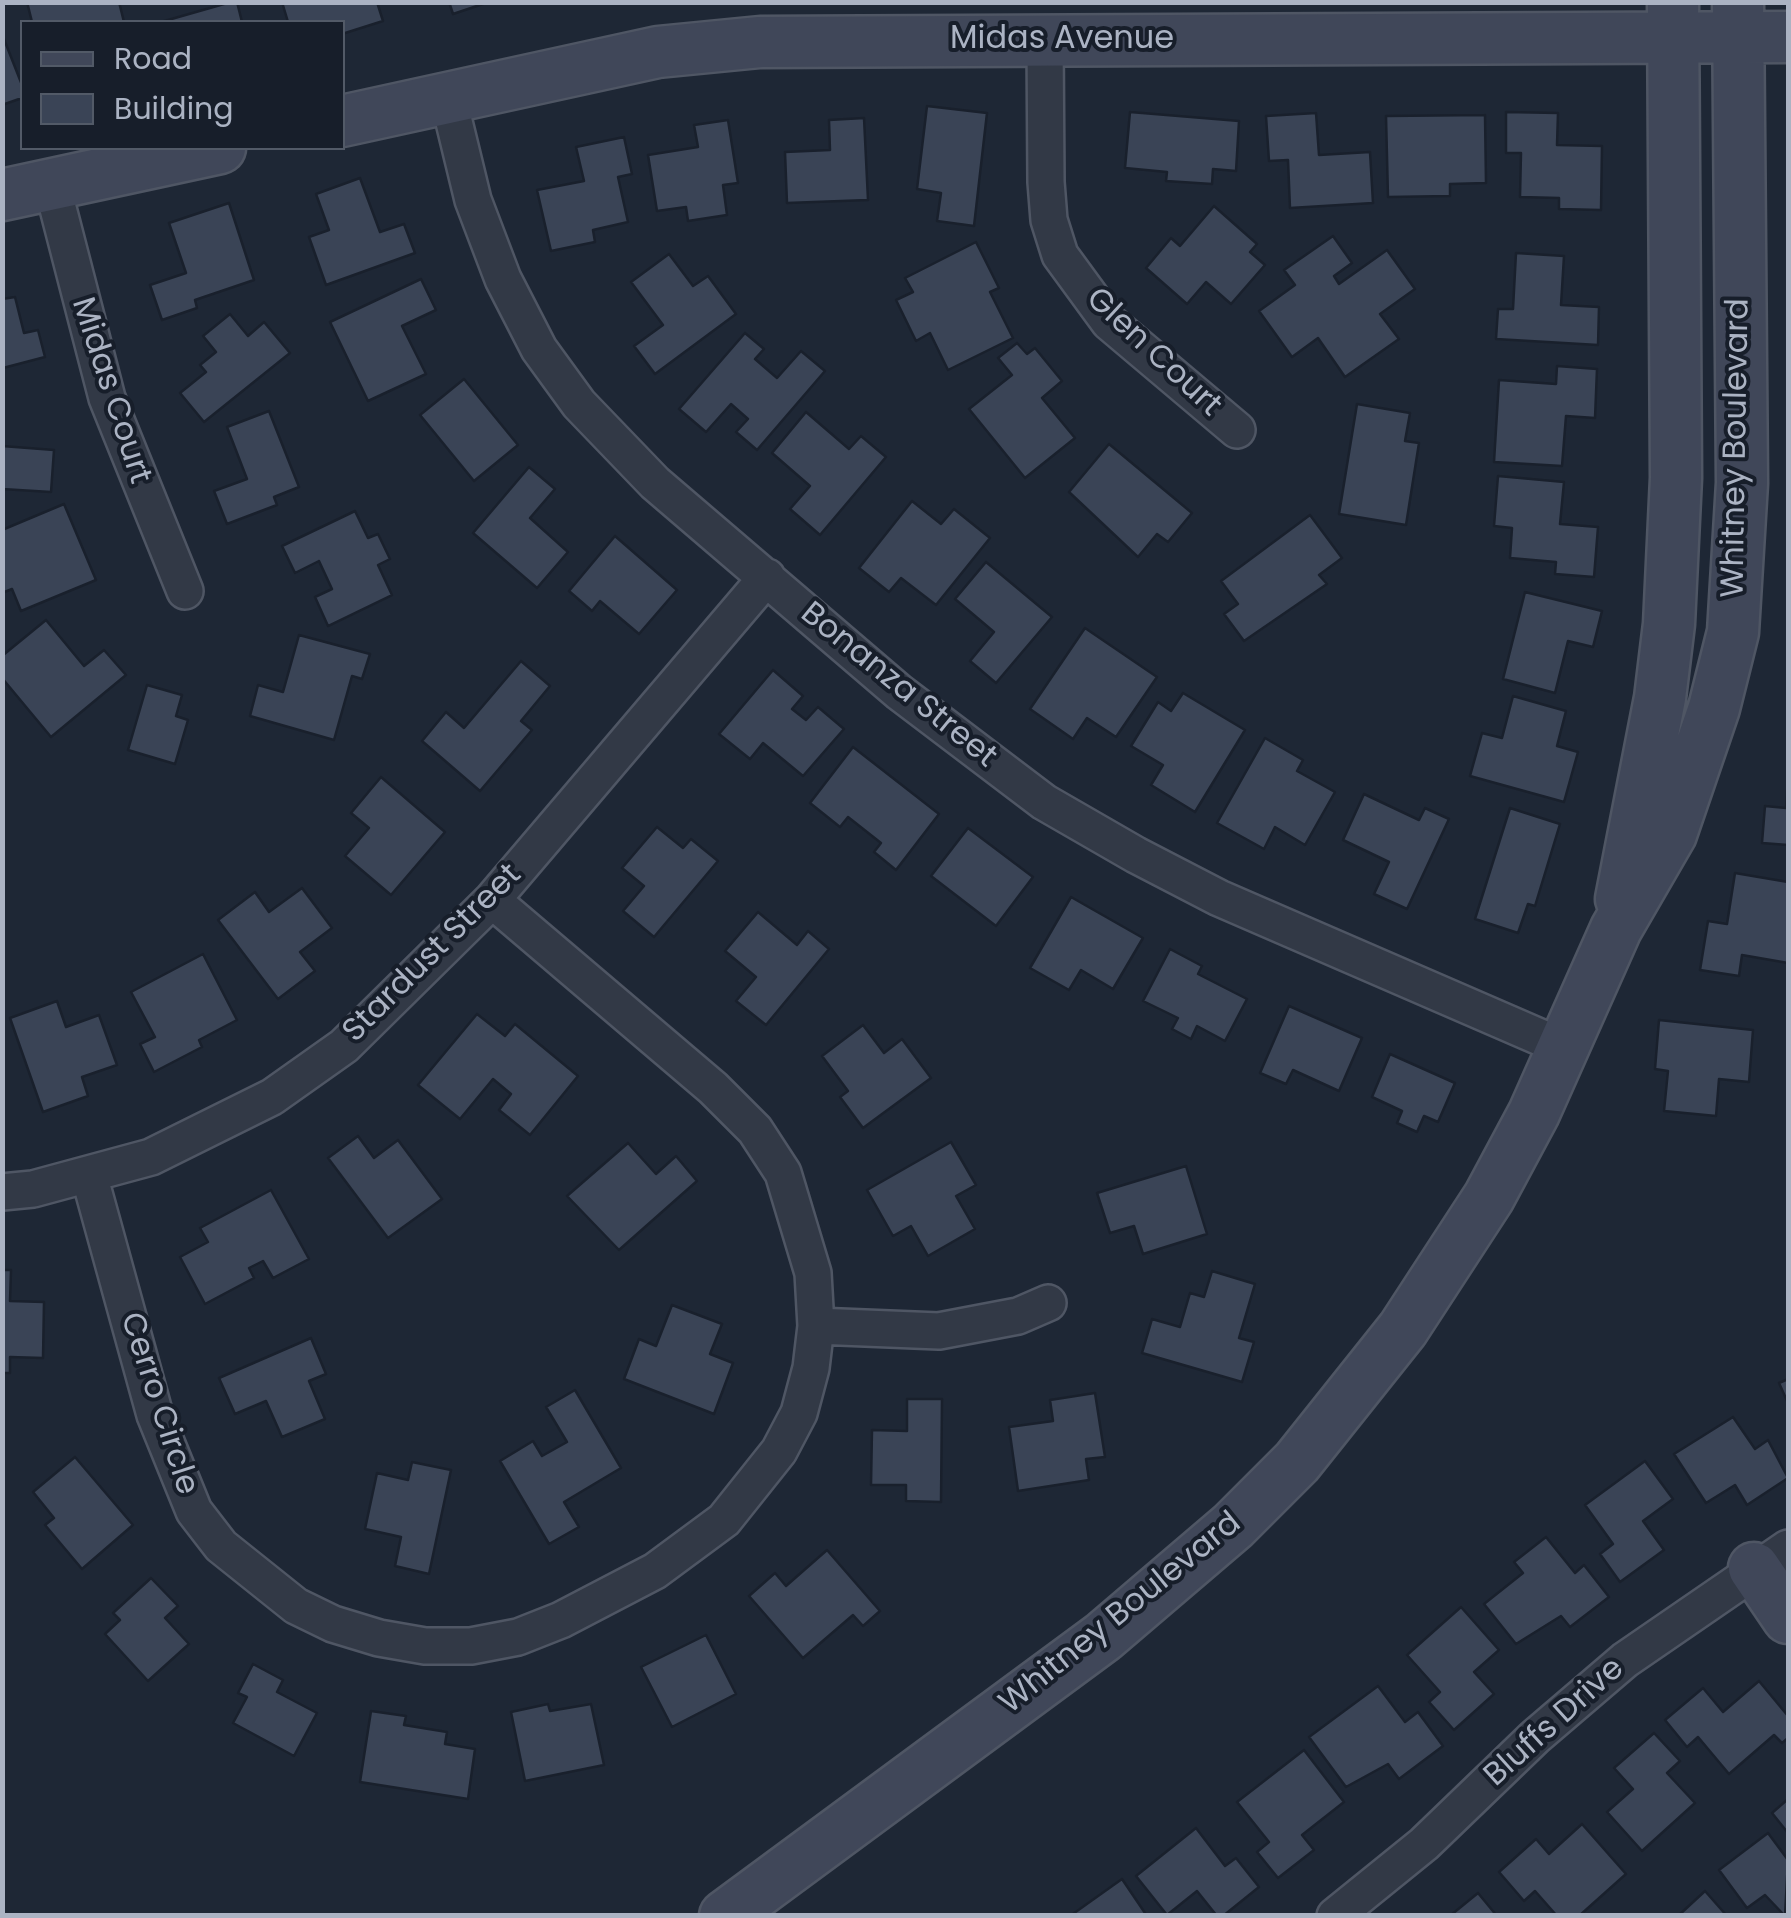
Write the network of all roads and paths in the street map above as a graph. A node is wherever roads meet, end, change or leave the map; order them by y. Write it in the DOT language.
graph roads {
  1 [pos="1673,20"];
  2 [pos="1739,20"];
  3 [pos="1788,37"];
  4 [pos="1045,40"];
  5 [pos="448,97"];
  6 [pos="345,119"];
  7 [pos="211,150"];
  8 [pos="52,184"];
  9 [pos="2,195"];
  10 [pos="1236,430"];
  11 [pos="767,577"];
  12 [pos="185,591"];
  13 [pos="492,900"];
  14 [pos="1616,928"];
  15 [pos="1565,1048"];
  16 [pos="89,1175"];
  17 [pos="2,1192"];
  18 [pos="1048,1302"];
  19 [pos="816,1326"];
  20 [pos="1771,1558"];
  21 [pos="1788,1618"];
  22 [pos="725,1916"];
  23 [pos="1335,1916"];
  1 -- 2 [label="street, Midas Avenue"];
  1 -- 4 [label="street, Midas Avenue"];
  1 -- 14 [label="street, Whitney Boulevard"];
  2 -- 3 [label="street, Midas Avenue"];
  2 -- 14 [label="street, Whitney Boulevard"];
  4 -- 5 [label="street, Midas Avenue"];
  4 -- 10 [label="street, Glen Court"];
  5 -- 6 [label="street, Midas Avenue"];
  5 -- 11 [label="street, Bonanza Street"];
  7 -- 8 [label="street"];
  8 -- 9 [label="street"];
  8 -- 12 [label="street, Midas Court"];
  11 -- 13 [label="street, Stardust Street"];
  11 -- 15 [label="street, Bonanza Street"];
  13 -- 16 [label="street, Stardust Street"];
  13 -- 19 [label="street, Cerro Circle"];
  14 -- 15 [label="street, Whitney Boulevard"];
  15 -- 22 [label="street, Whitney Boulevard"];
  16 -- 17 [label="street, Stardust Street"];
  16 -- 19 [label="street, Cerro Circle"];
  18 -- 19 [label="street"];
  20 -- 21 [label="street"];
  20 -- 23 [label="street, Bluffs Drive"];
}
